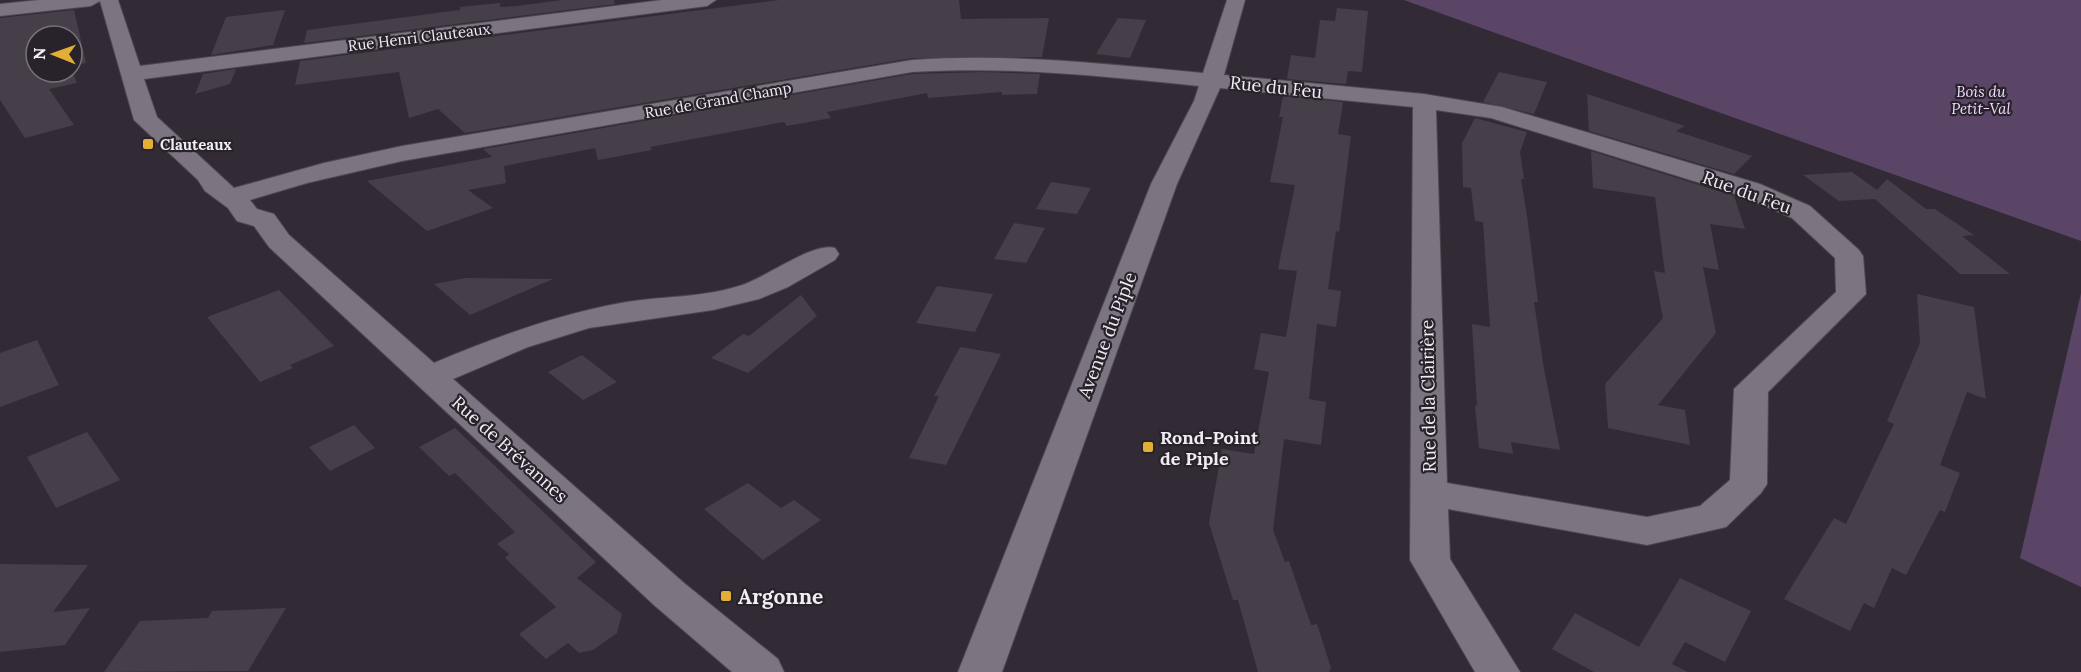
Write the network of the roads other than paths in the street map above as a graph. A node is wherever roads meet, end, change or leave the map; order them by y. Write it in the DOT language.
graph roads {
  1 [pos="91,0"];
  2 [pos="109,0"];
  3 [pos="707,0"];
  4 [pos="1236,0"];
  5 [pos="0,10"];
  6 [pos="131,75"];
  7 [pos="1212,81"];
  8 [pos="1424,101"];
  9 [pos="249,203"];
  10 [pos="825,254"];
  11 [pos="430,376"];
  12 [pos="1429,493"];
  13 [pos="762,672"];
  14 [pos="980,672"];
  15 [pos="1498,672"];
  1 -- 5 [label="street"];
  2 -- 6 [label="street, Rue de Brévannes"];
  3 -- 6 [label="street, Rue Henri Clauteaux"];
  4 -- 7 [label="street, Avenue du Piple"];
  6 -- 9 [label="street, Rue de Brévannes"];
  7 -- 8 [label="street, Rue du Feu"];
  7 -- 9 [label="street, Rue de Grand Champ"];
  7 -- 14 [label="street, Avenue du Piple"];
  8 -- 12 [label="street, Rue de la Clairière"];
  8 -- 12 [label="street, Rue du Feu"];
  9 -- 11 [label="street, Rue de Brévannes"];
  10 -- 11 [label="street"];
  11 -- 13 [label="street, Rue de Brévannes"];
  12 -- 15 [label="street, Rue de la Clairière"];
}
